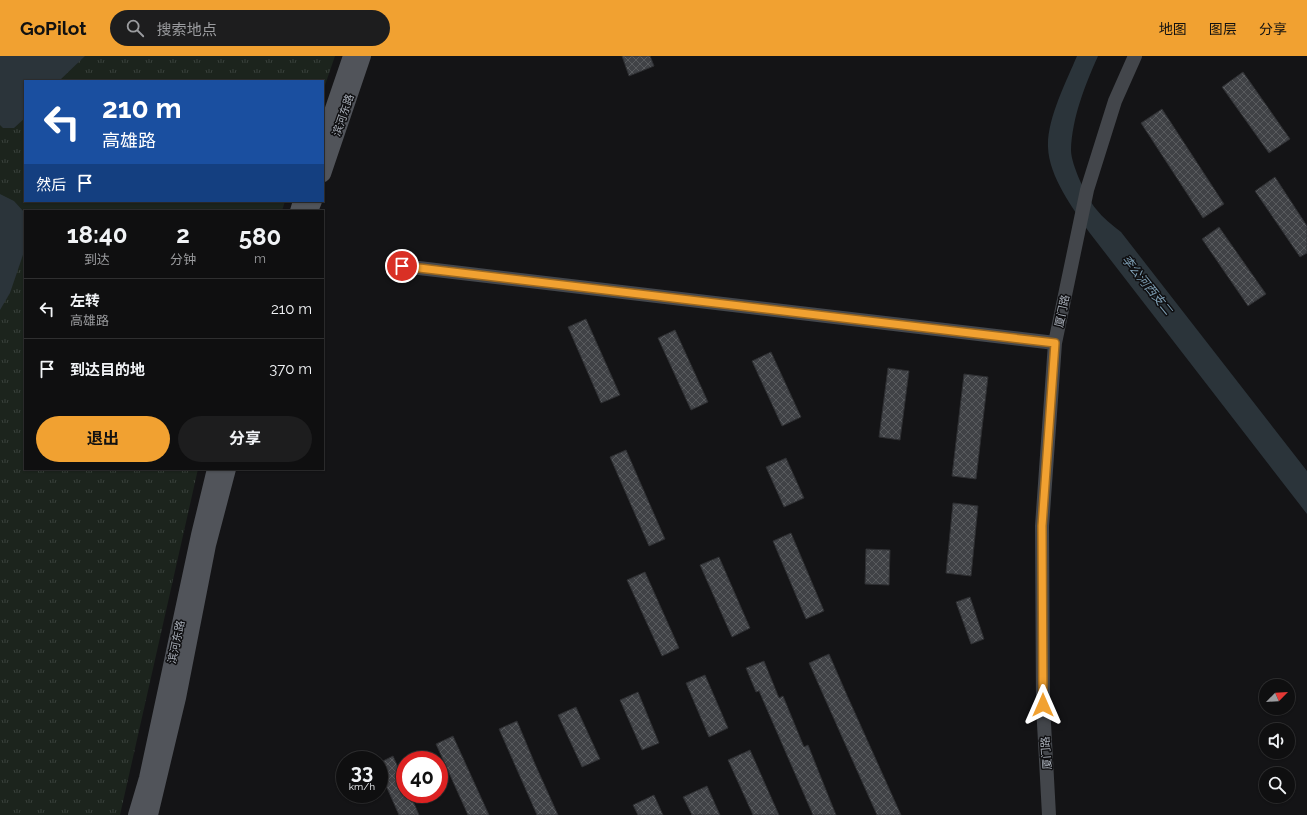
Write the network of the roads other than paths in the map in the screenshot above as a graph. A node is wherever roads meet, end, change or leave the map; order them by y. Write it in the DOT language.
graph roads {
  1 [pos="350,56"];
  2 [pos="363,56"];
  3 [pos="1135,56"];
  4 [pos="324,135"];
  5 [pos="324,171"];
  6 [pos="402,266"];
  7 [pos="1055,343"];
  8 [pos="215,470"];
  9 [pos="228,470"];
  10 [pos="136,815"];
  11 [pos="150,815"];
  12 [pos="1049,815"];
  1 -- 4 [label="main road, 滨河东路"];
  2 -- 5 [label="main road, 滨河东路"];
  3 -- 7 [label="street, 厦门路"];
  6 -- 7 [label="street"];
  7 -- 12 [label="street, 厦门路"];
  8 -- 10 [label="main road, 滨河东路"];
  9 -- 11 [label="main road, 滨河东路"];
}
